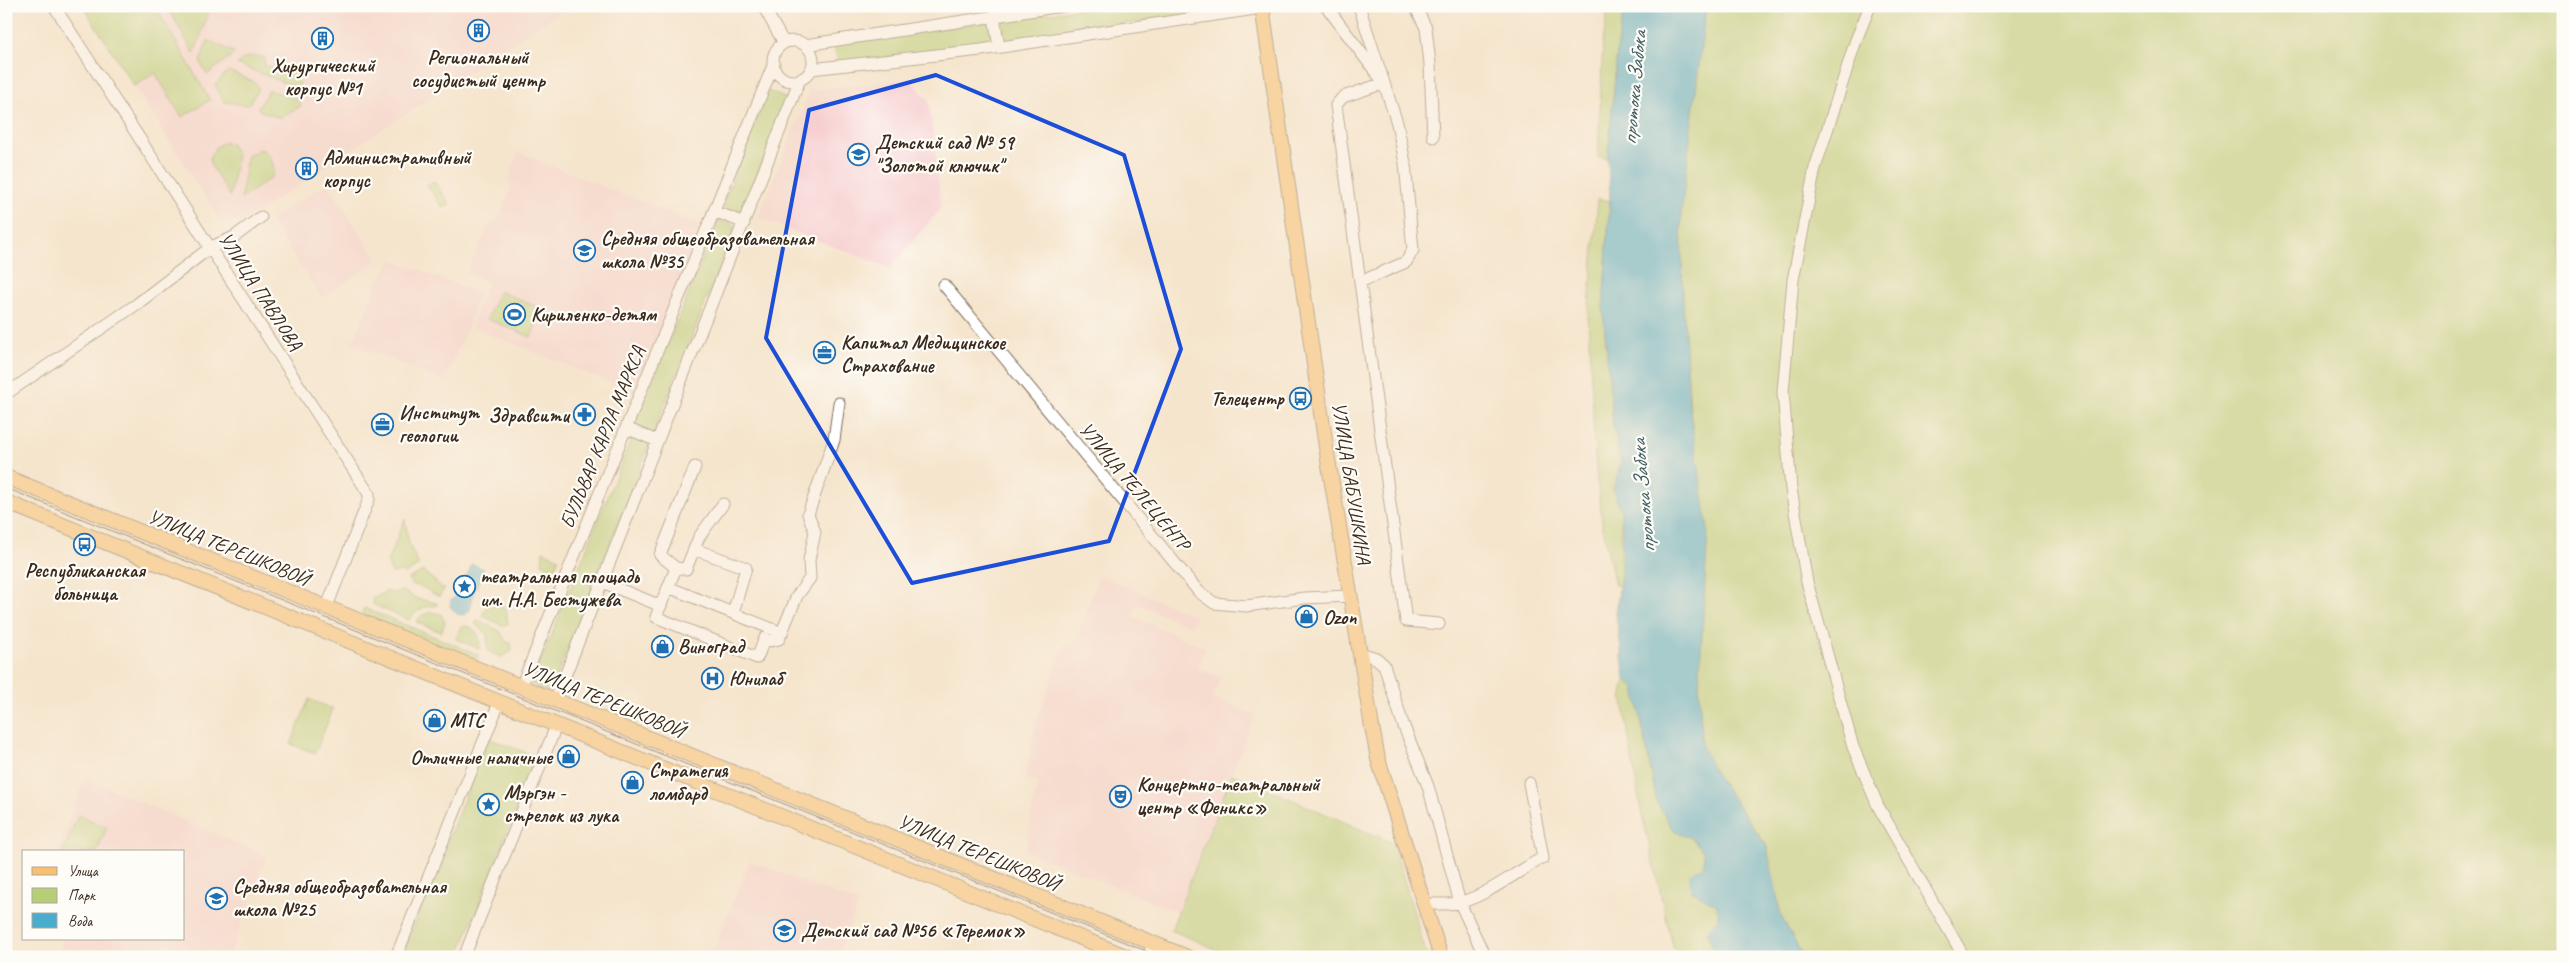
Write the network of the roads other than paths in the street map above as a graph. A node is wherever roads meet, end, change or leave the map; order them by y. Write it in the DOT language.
graph roads {
  1 [pos="54,6"];
  2 [pos="763,6"];
  3 [pos="1062,6"];
  4 [pos="1326,6"];
  5 [pos="1359,6"];
  6 [pos="1415,6"];
  7 [pos="1870,6"];
  8 [pos="1262,7"];
  9 [pos="994,17"];
  10 [pos="784,43"];
  11 [pos="805,45"];
  12 [pos="999,47"];
  13 [pos="774,63"];
  14 [pos="811,69"];
  15 [pos="800,79"];
  16 [pos="1384,83"];
  17 [pos="1432,137"];
  18 [pos="714,211"];
  19 [pos="262,217"];
  20 [pos="744,223"];
  21 [pos="211,247"];
  22 [pos="1360,282"];
  23 [pos="944,285"];
  24 [pos="6,394"];
  25 [pos="839,402"];
  26 [pos="626,428"];
  27 [pos="658,441"];
  28 [pos="695,467"];
  29 [pos="6,477"];
  30 [pos="6,502"];
  31 [pos="723,504"];
  32 [pos="694,549"];
  33 [pos="676,568"];
  34 [pos="602,582"];
  35 [pos="668,587"];
  36 [pos="1350,596"];
  37 [pos="661,606"];
  38 [pos="326,609"];
  39 [pos="733,613"];
  40 [pos="1439,624"];
  41 [pos="318,629"];
  42 [pos="766,633"];
  43 [pos="1360,654"];
  44 [pos="521,687"];
  45 [pos="555,700"];
  46 [pos="499,702"];
  47 [pos="556,726"];
  48 [pos="1529,783"];
  49 [pos="1460,903"];
  50 [pos="1424,904"];
  51 [pos="1153,943"];
  52 [pos="396,957"];
  53 [pos="464,957"];
  54 [pos="1128,957"];
  55 [pos="1148,957"];
  56 [pos="1187,957"];
  57 [pos="1441,957"];
  58 [pos="1485,957"];
  59 [pos="1964,957"];
  1 -- 21 [label="street, УЛИЦА ПАВЛОВА"];
  2 -- 10 [label="street"];
  3 -- 9 [label="street"];
  4 -- 16 [label="street"];
  5 -- 16 [label="street"];
  6 -- 17 [label="street"];
  7 -- 59 [label="street"];
  8 -- 12 [label="street"];
  8 -- 36 [label="main road, УЛИЦА БАБУШКИНА"];
  9 -- 11 [label="street"];
  9 -- 12 [label="street"];
  10 -- 11 [label="street"];
  10 -- 13 [label="street"];
  11 -- 14 [label="street"];
  12 -- 14 [label="street"];
  13 -- 15 [label="street"];
  13 -- 18 [label="street, БУЛЬВАР КАРЛА МАРКСА"];
  14 -- 15 [label="street"];
  15 -- 20 [label="street"];
  16 -- 22 [label="street"];
  16 -- 22 [label="street"];
  18 -- 20 [label="street"];
  18 -- 26 [label="street, БУЛЬВАР КАРЛА МАРКСА"];
  19 -- 21 [label="street"];
  20 -- 27 [label="street"];
  21 -- 24 [label="street"];
  21 -- 38 [label="street, УЛИЦА ПАВЛОВА"];
  22 -- 40 [label="street"];
  23 -- 36 [label="street, УЛИЦА ТЕЛЕЦЕНТР"];
  25 -- 42 [label="street"];
  26 -- 27 [label="street"];
  26 -- 44 [label="street, БУЛЬВАР КАРЛА МАРКСА"];
  27 -- 34 [label="street"];
  28 -- 33 [label="street"];
  29 -- 38 [label="main road, УЛИЦА ТЕРЕШКОВОЙ"];
  30 -- 41 [label="main road, УЛИЦА ТЕРЕШКОВОЙ"];
  31 -- 32 [label="street"];
  32 -- 33 [label="street"];
  32 -- 39 [label="street"];
  33 -- 35 [label="street"];
  34 -- 37 [label="street"];
  34 -- 45 [label="street"];
  35 -- 37 [label="street"];
  35 -- 39 [label="street"];
  36 -- 43 [label="main road, УЛИЦА БАБУШКИНА"];
  37 -- 42 [label="street"];
  38 -- 41 [label="main road"];
  38 -- 44 [label="main road, УЛИЦА ТЕРЕШКОВОЙ"];
  39 -- 42 [label="street"];
  41 -- 46 [label="main road, УЛИЦА ТЕРЕШКОВОЙ"];
  43 -- 49 [label="street"];
  43 -- 50 [label="main road, УЛИЦА БАБУШКИНА"];
  44 -- 45 [label="main road, УЛИЦА ТЕРЕШКОВОЙ"];
  45 -- 51 [label="main road, УЛИЦА ТЕРЕШКОВОЙ"];
  46 -- 47 [label="main road, УЛИЦА ТЕРЕШКОВОЙ"];
  46 -- 52 [label="street"];
  47 -- 53 [label="street"];
  47 -- 54 [label="main road, УЛИЦА ТЕРЕШКОВОЙ"];
  48 -- 49 [label="street"];
  49 -- 50 [label="street"];
  49 -- 58 [label="street"];
  50 -- 57 [label="main road, УЛИЦА БАБУШКИНА"];
  51 -- 55 [label="street"];
  51 -- 56 [label="main road, УЛИЦА ТЕРЕШКОВОЙ"];
}
